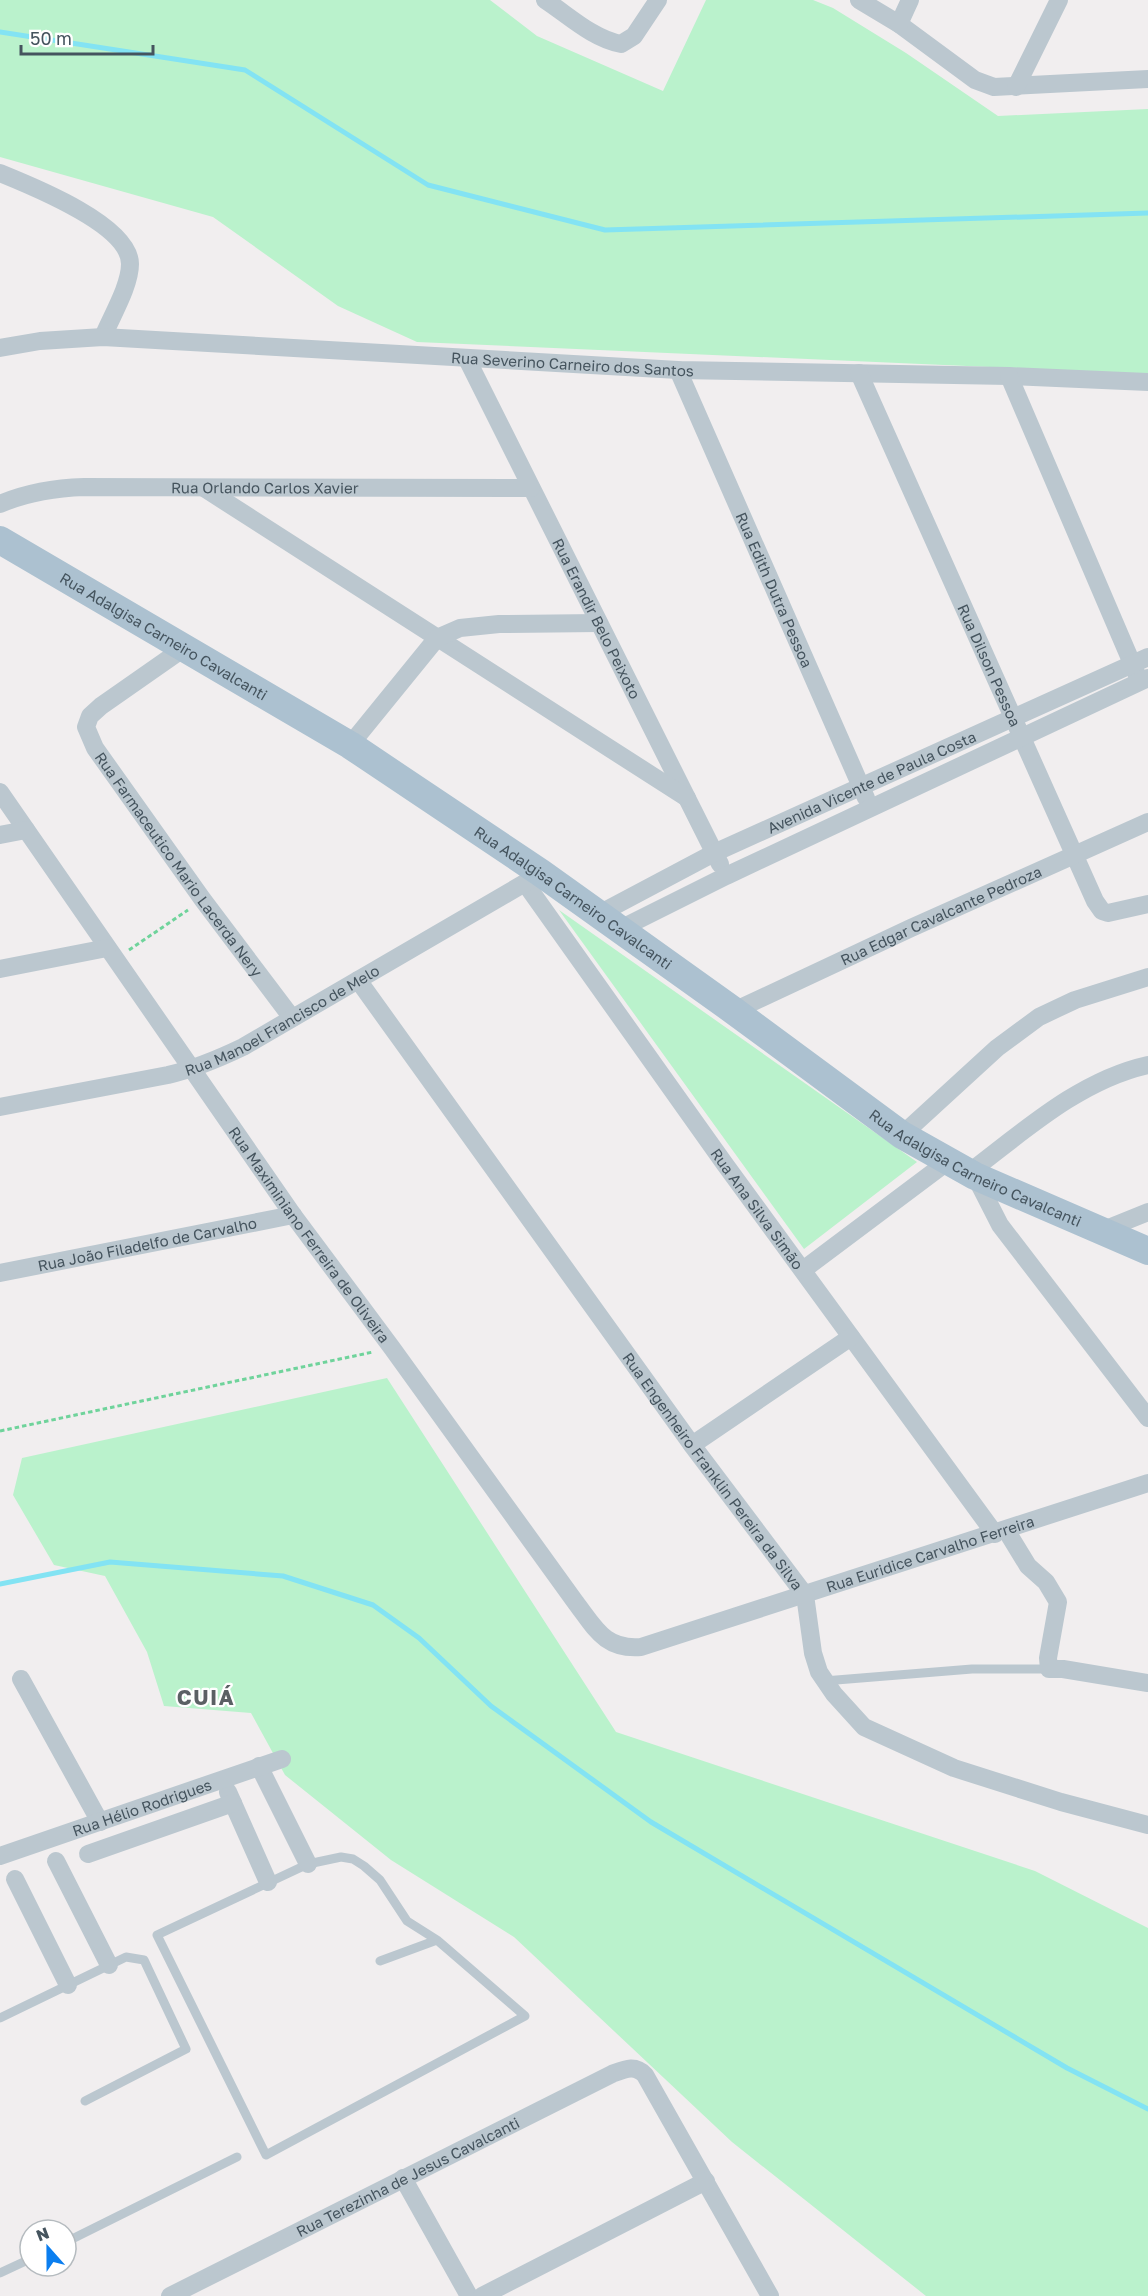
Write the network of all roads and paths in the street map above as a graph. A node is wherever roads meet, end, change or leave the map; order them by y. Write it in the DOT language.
graph roads {
  1 [pos="545,0"];
  2 [pos="658,0"];
  3 [pos="860,0"];
  4 [pos="910,0"];
  5 [pos="1059,0"];
  6 [pos="898,24"];
  7 [pos="1148,79"];
  8 [pos="1016,87"];
  9 [pos="0,173"];
  10 [pos="103,337"];
  11 [pos="0,348"];
  12 [pos="467,359"];
  13 [pos="678,370"];
  14 [pos="859,373"];
  15 [pos="1009,376"];
  16 [pos="1148,382"];
  17 [pos="204,488"];
  18 [pos="531,488"];
  19 [pos="0,504"];
  20 [pos="0,540"];
  21 [pos="599,623"];
  22 [pos="437,638"];
  23 [pos="184,648"];
  24 [pos="1140,660"];
  25 [pos="1144,680"];
  26 [pos="1014,719"];
  27 [pos="1022,736"];
  28 [pos="350,745"];
  29 [pos="861,788"];
  30 [pos="0,792"];
  31 [pos="687,798"];
  32 [pos="871,807"];
  33 [pos="1148,822"];
  34 [pos="26,830"];
  35 [pos="0,835"];
  36 [pos="714,853"];
  37 [pos="1077,856"];
  38 [pos="726,876"];
  39 [pos="533,878"];
  40 [pos="203,900"];
  41 [pos="1148,904"];
  42 [pos="610,922"];
  43 [pos="111,954"];
  44 [pos="0,969"];
  45 [pos="1148,977"];
  46 [pos="358,980"];
  47 [pos="734,1011"];
  48 [pos="292,1018"];
  49 [pos="1148,1065"];
  50 [pos="190,1070"];
  51 [pos="0,1107"];
  52 [pos="902,1135"];
  53 [pos="964,1170"];
  54 [pos="1148,1212"];
  55 [pos="293,1215"];
  56 [pos="1101,1231"];
  57 [pos="1148,1251"];
  58 [pos="803,1270"];
  59 [pos="0,1273"];
  60 [pos="851,1337"];
  61 [pos="392,1348"];
  62 [pos="1148,1418"];
  63 [pos="0,1431"];
  64 [pos="692,1445"];
  65 [pos="1148,1483"];
  66 [pos="1001,1532"];
  67 [pos="805,1596"];
  68 [pos="641,1647"];
  69 [pos="1049,1669"];
  70 [pos="21,1680"];
  71 [pos="824,1681"];
  72 [pos="1148,1683"];
  73 [pos="282,1759"];
  74 [pos="259,1766"];
  75 [pos="222,1779"];
  76 [pos="233,1803"];
  77 [pos="100,1822"];
  78 [pos="1148,1825"];
  79 [pos="88,1854"];
  80 [pos="0,1856"];
  81 [pos="56,1861"];
  82 [pos="308,1864"];
  83 [pos="15,1879"];
  84 [pos="268,1882"];
  85 [pos="436,1940"];
  86 [pos="380,1961"];
  87 [pos="109,1965"];
  88 [pos="68,1985"];
  89 [pos="0,2018"];
  90 [pos="85,2101"];
  91 [pos="237,2157"];
  92 [pos="403,2178"];
  93 [pos="706,2181"];
  94 [pos="78,2236"];
  95 [pos="18,2265"];
  96 [pos="0,2273"];
  97 [pos="170,2296"];
  98 [pos="469,2296"];
  99 [pos="482,2296"];
  100 [pos="770,2296"];
  1 -- 2 [label="street"];
  3 -- 6 [label="street"];
  4 -- 6 [label="street"];
  5 -- 8 [label="street"];
  6 -- 8 [label="street"];
  7 -- 8 [label="street"];
  9 -- 10 [label="street"];
  10 -- 11 [label="street, Rua Severino Carneiro dos Santos"];
  10 -- 12 [label="street, Rua Severino Carneiro dos Santos"];
  12 -- 13 [label="street, Rua Severino Carneiro dos Santos"];
  12 -- 18 [label="street, Rua Erandir Belo Peixoto"];
  13 -- 14 [label="street, Rua Severino Carneiro dos Santos"];
  13 -- 29 [label="street, Rua Edith Dutra Pessoa"];
  14 -- 15 [label="street, Rua Severino Carneiro dos Santos"];
  14 -- 26 [label="street, Rua Dilson Pessoa"];
  15 -- 16 [label="street, Rua Severino Carneiro dos Santos"];
  15 -- 24 [label="street"];
  17 -- 18 [label="street, Rua Orlando Carlos Xavier"];
  17 -- 19 [label="street, Rua Orlando Carlos Xavier"];
  17 -- 22 [label="street"];
  18 -- 21 [label="street, Rua Erandir Belo Peixoto"];
  20 -- 23 [label="main road, Rua Adalgisa Carneiro Cavalcanti"];
  21 -- 22 [label="street"];
  21 -- 31 [label="street, Rua Erandir Belo Peixoto"];
  22 -- 28 [label="street"];
  22 -- 31 [label="street"];
  23 -- 28 [label="main road, Rua Adalgisa Carneiro Cavalcanti"];
  23 -- 40 [label="street, Rua Farmaceutico Mario Lacerda Nery"];
  24 -- 25 [label="street"];
  24 -- 26 [label="street, Avenida Vicente de Paula Costa"];
  25 -- 27 [label="street, Avenida Vicente de Paula Costa"];
  26 -- 27 [label="street, Rua Dilson Pessoa"];
  26 -- 29 [label="street, Avenida Vicente de Paula Costa"];
  27 -- 32 [label="street, Avenida Vicente de Paula Costa"];
  27 -- 37 [label="street, Rua Dilson Pessoa"];
  28 -- 39 [label="main road, Rua Adalgisa Carneiro Cavalcanti"];
  29 -- 32 [label="street, Rua Edith Dutra Pessoa"];
  29 -- 36 [label="street, Avenida Vicente de Paula Costa"];
  30 -- 34 [label="street, Rua Maximiniano Ferreira de Oliveira"];
  31 -- 36 [label="street, Rua Erandir Belo Peixoto"];
  32 -- 38 [label="street, Avenida Vicente de Paula Costa"];
  33 -- 37 [label="street, Rua Edgar Cavalcante Pedroza"];
  34 -- 35 [label="street"];
  34 -- 43 [label="street, Rua Maximiniano Ferreira de Oliveira"];
  36 -- 38 [label="street, Rua Erandir Belo Peixoto"];
  36 -- 42 [label="street, Avenida Vicente de Paula Costa"];
  37 -- 41 [label="street, Rua Dilson Pessoa"];
  37 -- 47 [label="street, Rua Edgar Cavalcante Pedroza"];
  38 -- 42 [label="street, Avenida Vicente de Paula Costa"];
  39 -- 42 [label="main road, Rua Adalgisa Carneiro Cavalcanti"];
  39 -- 46 [label="street, Rua Manoel Francisco de Melo"];
  39 -- 58 [label="street, Rua Ana Silva Simão"];
  40 -- 43 [label="path"];
  40 -- 48 [label="street, Rua Farmaceutico Mario Lacerda Nery"];
  42 -- 47 [label="main road, Rua Adalgisa Carneiro Cavalcanti"];
  43 -- 44 [label="street"];
  43 -- 50 [label="street, Rua Maximiniano Ferreira de Oliveira"];
  45 -- 52 [label="street"];
  46 -- 48 [label="street, Rua Manoel Francisco de Melo"];
  46 -- 64 [label="street, Rua Engenheiro Franklin Pereira da Silva"];
  47 -- 52 [label="main road, Rua Adalgisa Carneiro Cavalcanti"];
  48 -- 50 [label="street, Rua Manoel Francisco de Melo"];
  49 -- 53 [label="street"];
  50 -- 51 [label="street, Rua Manoel Francisco de Melo"];
  50 -- 55 [label="street, Rua Maximiniano Ferreira de Oliveira"];
  52 -- 53 [label="main road, Rua Adalgisa Carneiro Cavalcanti"];
  53 -- 56 [label="main road, Rua Adalgisa Carneiro Cavalcanti"];
  53 -- 58 [label="street"];
  53 -- 62 [label="street"];
  54 -- 56 [label="street"];
  55 -- 59 [label="street, Rua João Filadelfo de Carvalho"];
  55 -- 61 [label="street, Rua Maximiniano Ferreira de Oliveira"];
  56 -- 57 [label="main road, Rua Adalgisa Carneiro Cavalcanti"];
  58 -- 60 [label="street, Rua Ana Silva Simão"];
  60 -- 64 [label="street"];
  60 -- 66 [label="street, Rua Ana Silva Simão"];
  61 -- 63 [label="path"];
  61 -- 68 [label="street, Rua Maximiniano Ferreira de Oliveira"];
  64 -- 67 [label="street, Rua Engenheiro Franklin Pereira da Silva"];
  65 -- 66 [label="street, Rua Euridice Carvalho Ferreira"];
  66 -- 67 [label="street, Rua Euridice Carvalho Ferreira"];
  66 -- 69 [label="street, Rua Ana Silva Simão"];
  67 -- 68 [label="street, Rua Euridice Carvalho Ferreira"];
  67 -- 71 [label="street, Rua Engenheiro Franklin Pereira da Silva"];
  69 -- 71 [label="lane"];
  69 -- 72 [label="street"];
  70 -- 77 [label="street"];
  71 -- 78 [label="street, Rua Engenheiro Franklin Pereira da Silva"];
  73 -- 74 [label="street, Rua Hélio Rodrigues"];
  74 -- 75 [label="street, Rua Hélio Rodrigues"];
  74 -- 82 [label="street"];
  75 -- 76 [label="street"];
  75 -- 77 [label="street, Rua Hélio Rodrigues"];
  76 -- 79 [label="street"];
  76 -- 84 [label="street"];
  77 -- 80 [label="street, Rua Hélio Rodrigues"];
  81 -- 87 [label="street"];
  82 -- 84 [label="lane"];
  82 -- 85 [label="lane"];
  83 -- 88 [label="street"];
  84 -- 85 [label="lane"];
  85 -- 86 [label="lane"];
  87 -- 88 [label="lane"];
  87 -- 90 [label="lane"];
  88 -- 89 [label="lane"];
  91 -- 94 [label="lane"];
  92 -- 93 [label="street, Rua Terezinha de Jesus Cavalcanti"];
  92 -- 97 [label="street, Rua Terezinha de Jesus Cavalcanti"];
  92 -- 98 [label="street"];
  93 -- 99 [label="street"];
  93 -- 100 [label="street"];
  95 -- 96 [label="lane"];
}
